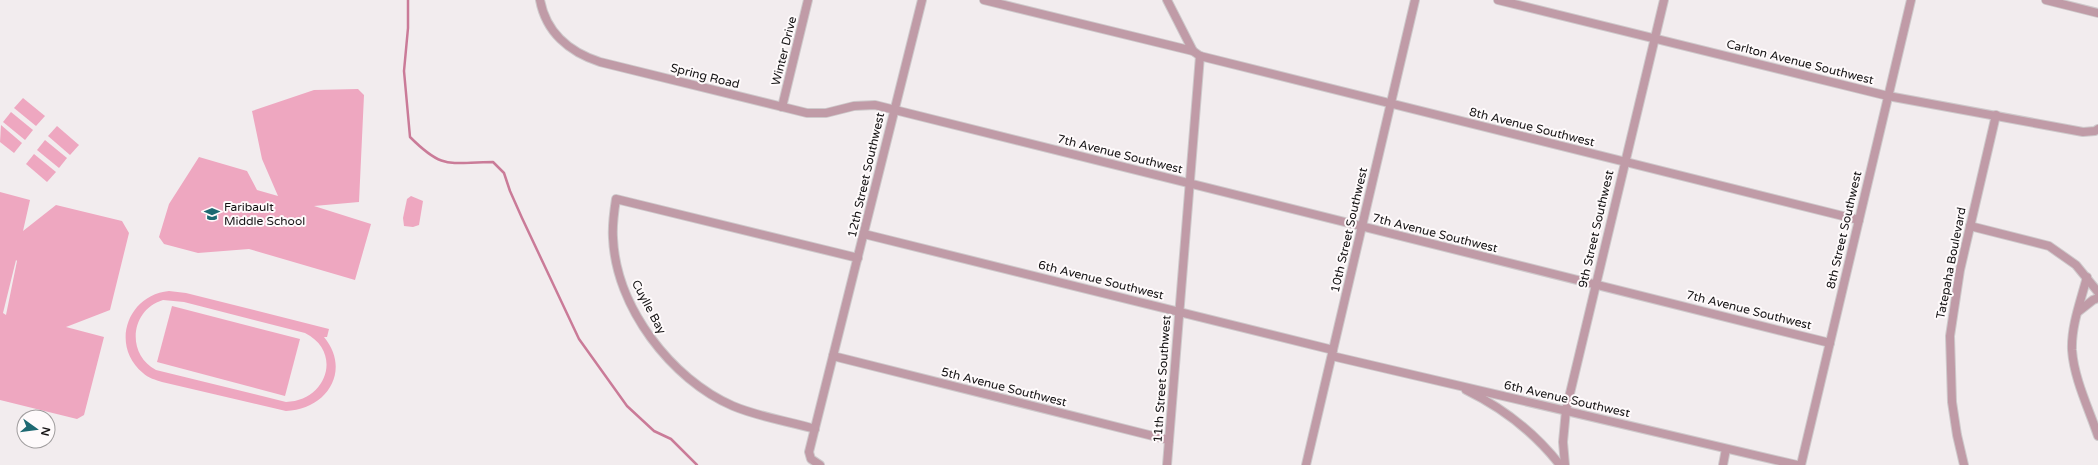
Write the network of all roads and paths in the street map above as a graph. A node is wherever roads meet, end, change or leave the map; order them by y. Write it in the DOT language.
graph roads {
  1 [pos="540,0"];
  2 [pos="808,0"];
  3 [pos="922,0"];
  4 [pos="984,0"];
  5 [pos="1167,0"];
  6 [pos="1415,0"];
  7 [pos="1498,0"];
  8 [pos="1664,0"];
  9 [pos="1911,0"];
  10 [pos="2046,0"];
  11 [pos="2098,13"];
  12 [pos="1655,39"];
  13 [pos="1196,54"];
  14 [pos="1888,96"];
  15 [pos="1392,104"];
  16 [pos="782,107"];
  17 [pos="893,110"];
  18 [pos="1996,115"];
  19 [pos="2098,129"];
  20 [pos="1624,162"];
  21 [pos="1189,184"];
  22 [pos="1859,220"];
  23 [pos="1970,226"];
  24 [pos="1362,227"];
  25 [pos="864,234"];
  26 [pos="858,258"];
  27 [pos="2087,277"];
  28 [pos="1595,285"];
  29 [pos="2098,292"];
  30 [pos="2098,298"];
  31 [pos="1179,312"];
  32 [pos="2078,312"];
  33 [pos="1830,343"];
  34 [pos="1332,353"];
  35 [pos="833,356"];
  36 [pos="1443,382"];
  37 [pos="1566,410"];
  38 [pos="815,428"];
  39 [pos="2098,436"];
  40 [pos="1170,440"];
  41 [pos="1726,449"];
  42 [pos="820,465"];
  43 [pos="1168,465"];
  44 [pos="1306,465"];
  45 [pos="1560,465"];
  46 [pos="1565,465"];
  47 [pos="1723,465"];
  48 [pos="1797,465"];
  49 [pos="1801,465"];
  50 [pos="1964,465"];
  1 -- 16 [label="street, Spring Road"];
  2 -- 16 [label="street, Winter Drive"];
  3 -- 17 [label="street, 12th Street Southwest"];
  4 -- 13 [label="street, 8th Avenue Southwest"];
  5 -- 13 [label="street"];
  6 -- 15 [label="street, 10th Street Southwest"];
  7 -- 12 [label="street, Carlton Avenue Southwest"];
  8 -- 12 [label="street, 9th Street Southwest"];
  9 -- 14 [label="street, 8th Street Southwest"];
  10 -- 11 [label="street"];
  12 -- 14 [label="street, Carlton Avenue Southwest"];
  12 -- 20 [label="street, 9th Street Southwest"];
  13 -- 15 [label="street, 8th Avenue Southwest"];
  13 -- 21 [label="street, 11th Street Southwest"];
  14 -- 18 [label="street, Carlton Avenue Southwest"];
  14 -- 22 [label="street, 8th Street Southwest"];
  15 -- 20 [label="street, 8th Avenue Southwest"];
  15 -- 24 [label="street, 10th Street Southwest"];
  16 -- 17 [label="street, Spring Road"];
  17 -- 21 [label="street, 7th Avenue Southwest"];
  17 -- 25 [label="street, 12th Street Southwest"];
  18 -- 19 [label="street, Carlton Avenue Southwest"];
  18 -- 23 [label="street, Tatepaha Boulevard"];
  20 -- 22 [label="street, 8th Avenue Southwest"];
  20 -- 28 [label="street, 9th Street Southwest"];
  21 -- 24 [label="street, 7th Avenue Southwest"];
  21 -- 31 [label="street, 11th Street Southwest"];
  22 -- 33 [label="street, 8th Street Southwest"];
  23 -- 27 [label="street"];
  23 -- 50 [label="street, Tatepaha Boulevard"];
  24 -- 28 [label="street, 7th Avenue Southwest"];
  24 -- 34 [label="street, 10th Street Southwest"];
  25 -- 26 [label="street, 12th Street Southwest"];
  25 -- 31 [label="street, 6th Avenue Southwest"];
  26 -- 35 [label="street, 12th Street Southwest"];
  26 -- 38 [label="street, Cuylle Bay"];
  27 -- 29 [label="street"];
  27 -- 32 [label="street"];
  28 -- 33 [label="street, 7th Avenue Southwest"];
  28 -- 37 [label="street, 9th Street Southwest"];
  30 -- 32 [label="street"];
  31 -- 34 [label="street, 6th Avenue Southwest"];
  31 -- 40 [label="street, 11th Street Southwest"];
  32 -- 39 [label="street"];
  33 -- 49 [label="street, 8th Street Southwest"];
  34 -- 36 [label="street, 6th Avenue Southwest"];
  34 -- 44 [label="street, 10th Street Southwest"];
  35 -- 38 [label="street"];
  35 -- 40 [label="street, 5th Avenue Southwest"];
  36 -- 37 [label="street, 6th Avenue Southwest"];
  36 -- 45 [label="street"];
  37 -- 41 [label="street, 6th Avenue Southwest"];
  37 -- 46 [label="street, 9th Street Southwest"];
  38 -- 42 [label="street"];
  40 -- 43 [label="street, 11th Street Southwest"];
  41 -- 47 [label="street"];
  41 -- 48 [label="street, 6th Avenue Southwest"];
}
